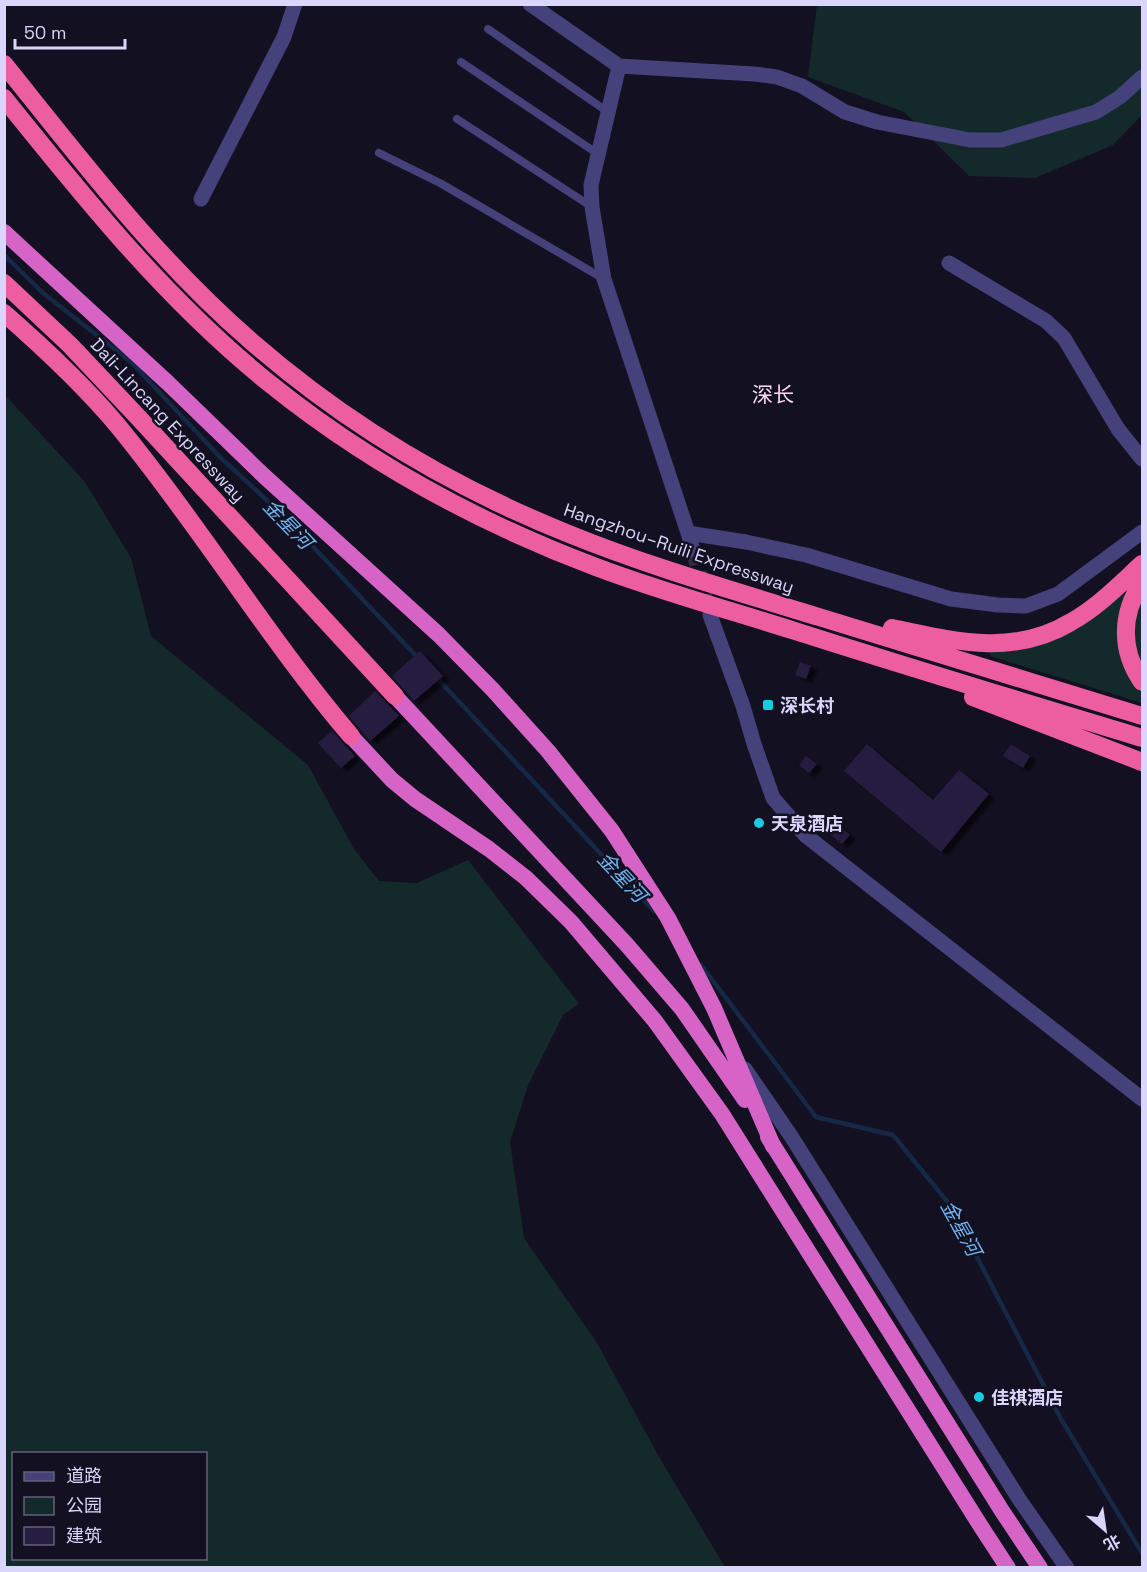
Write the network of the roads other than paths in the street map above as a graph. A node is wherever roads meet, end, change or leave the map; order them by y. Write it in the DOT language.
graph roads {
  1 [pos="295,4"];
  2 [pos="530,4"];
  3 [pos="488,29"];
  4 [pos="460,62"];
  5 [pos="4,64"];
  6 [pos="619,66"];
  7 [pos="1143,77"];
  8 [pos="4,98"];
  9 [pos="608,111"];
  10 [pos="457,119"];
  11 [pos="379,153"];
  12 [pos="598,154"];
  13 [pos="201,199"];
  14 [pos="592,207"];
  15 [pos="4,232"];
  16 [pos="949,263"];
  17 [pos="604,279"];
  18 [pos="4,283"];
  19 [pos="4,313"];
  20 [pos="1143,459"];
  21 [pos="1143,532"];
  22 [pos="688,533"];
  23 [pos="693,550"];
  24 [pos="1143,564"];
  25 [pos="1143,582"];
  26 [pos="808,613"];
  27 [pos="710,615"];
  28 [pos="874,656"];
  29 [pos="1143,682"];
  30 [pos="395,696"];
  31 [pos="1143,716"];
  32 [pos="351,736"];
  33 [pos="1143,738"];
  34 [pos="1143,762"];
  35 [pos="732,1050"];
  36 [pos="1143,1099"];
  37 [pos="773,1146"];
  38 [pos="752,1161"];
  39 [pos="1008,1568"];
  40 [pos="1040,1568"];
  41 [pos="1067,1568"];
  1 -- 13 [label="street"];
  2 -- 6 [label="street"];
  3 -- 9 [label="lane"];
  4 -- 12 [label="lane"];
  5 -- 26 [label="highway, Hangzhou–Ruili Expressway"];
  6 -- 7 [label="street"];
  6 -- 9 [label="street"];
  8 -- 28 [label="highway"];
  9 -- 12 [label="street"];
  10 -- 14 [label="lane"];
  11 -- 17 [label="lane"];
  12 -- 14 [label="street"];
  14 -- 17 [label="street"];
  15 -- 35 [label="highway"];
  16 -- 20 [label="street"];
  17 -- 22 [label="street"];
  18 -- 30 [label="highway, Dali-Lincang Expressway"];
  19 -- 32 [label="highway"];
  21 -- 22 [label="street"];
  22 -- 23 [label="street"];
  24 -- 26 [label="highway"];
  25 -- 29 [label="highway"];
  26 -- 31 [label="highway, Hangzhou–Ruili Expressway"];
  27 -- 36 [label="street"];
  28 -- 33 [label="highway"];
  28 -- 34 [label="highway"];
  30 -- 37 [label="highway"];
  32 -- 38 [label="highway"];
  35 -- 37 [label="highway"];
  35 -- 41 [label="street"];
  37 -- 38 [label="highway"];
  37 -- 40 [label="highway"];
  38 -- 39 [label="highway"];
}
